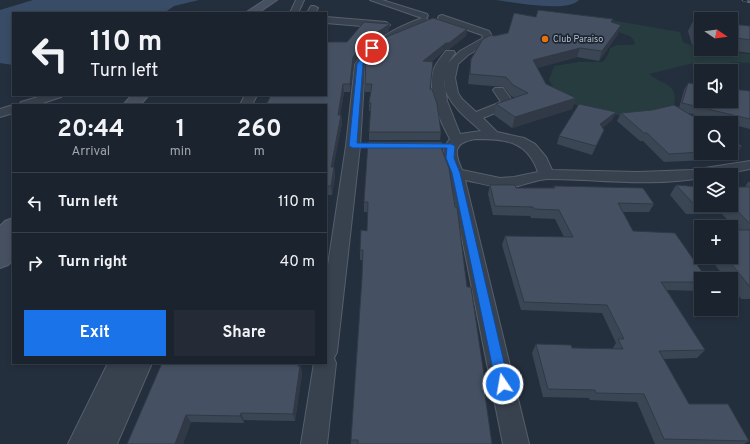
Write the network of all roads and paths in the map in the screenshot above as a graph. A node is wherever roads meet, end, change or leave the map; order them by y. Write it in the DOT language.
graph roads {
  1 [pos="272,0"];
  2 [pos="281,0"];
  3 [pos="300,0"];
  4 [pos="374,0"];
  5 [pos="387,0"];
  6 [pos="252,12"];
  7 [pos="262,12"];
  8 [pos="294,12"];
  9 [pos="431,18"];
  10 [pos="327,20"];
  11 [pos="404,28"];
  12 [pos="438,78"];
  13 [pos="449,78"];
  14 [pos="499,90"];
  15 [pos="54,96"];
  16 [pos="140,96"];
  17 [pos="152,96"];
  18 [pos="28,104"];
  19 [pos="132,104"];
  20 [pos="145,104"];
  21 [pos="12,109"];
  22 [pos="0,113"];
  23 [pos="473,118"];
  24 [pos="492,134"];
  25 [pos="454,143"];
  26 [pos="353,146"];
  27 [pos="368,146"];
  28 [pos="436,146"];
  29 [pos="750,165"];
  30 [pos="456,173"];
  31 [pos="546,174"];
  32 [pos="12,229"];
  33 [pos="4,249"];
  34 [pos="327,344"];
  35 [pos="120,364"];
  36 [pos="141,364"];
  37 [pos="325,364"];
  38 [pos="81,444"];
  39 [pos="104,444"];
  40 [pos="314,444"];
  41 [pos="516,444"];
  1 -- 6 [label="street"];
  2 -- 7 [label="street"];
  3 -- 8 [label="street"];
  4 -- 9 [label="street"];
  5 -- 9 [label="street"];
  9 -- 11 [label="street"];
  9 -- 12 [label="street"];
  9 -- 13 [label="street"];
  10 -- 11 [label="street"];
  11 -- 26 [label="street"];
  12 -- 13 [label="street"];
  12 -- 25 [label="street"];
  13 -- 23 [label="street"];
  14 -- 23 [label="street"];
  15 -- 18 [label="street"];
  16 -- 19 [label="street"];
  17 -- 20 [label="street"];
  21 -- 22 [label="street"];
  23 -- 24 [label="street"];
  24 -- 25 [label="street"];
  24 -- 31 [label="street"];
  25 -- 28 [label="street"];
  25 -- 30 [label="street"];
  26 -- 27 [label="street"];
  26 -- 34 [label="street"];
  29 -- 31 [label="street"];
  30 -- 31 [label="street"];
  30 -- 41 [label="street"];
  32 -- 33 [label="street"];
  35 -- 38 [label="street"];
  36 -- 39 [label="street"];
  37 -- 40 [label="street"];
}
